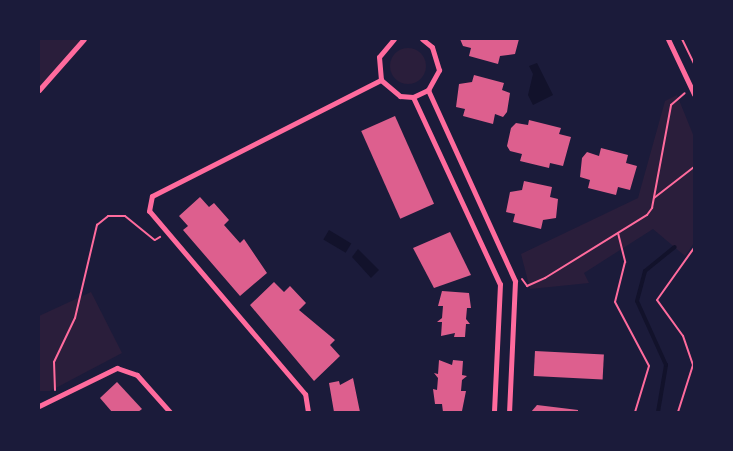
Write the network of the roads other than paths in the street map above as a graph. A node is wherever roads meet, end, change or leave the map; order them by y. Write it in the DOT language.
graph roads {
  1 [pos="84,39"];
  2 [pos="394,39"];
  3 [pos="422,39"];
  4 [pos="668,39"];
  5 [pos="380,80"];
  6 [pos="39,90"];
  7 [pos="428,90"];
  8 [pos="693,91"];
  9 [pos="413,97"];
  10 [pos="39,406"];
  11 [pos="170,412"];
  12 [pos="308,412"];
  13 [pos="494,412"];
  14 [pos="509,412"];
  1 -- 6 [label="street"];
  2 -- 5 [label="street"];
  3 -- 7 [label="street"];
  4 -- 8 [label="street"];
  5 -- 9 [label="street"];
  5 -- 12 [label="street"];
  7 -- 9 [label="street"];
  7 -- 14 [label="street"];
  9 -- 13 [label="street"];
  10 -- 11 [label="street"];
}
